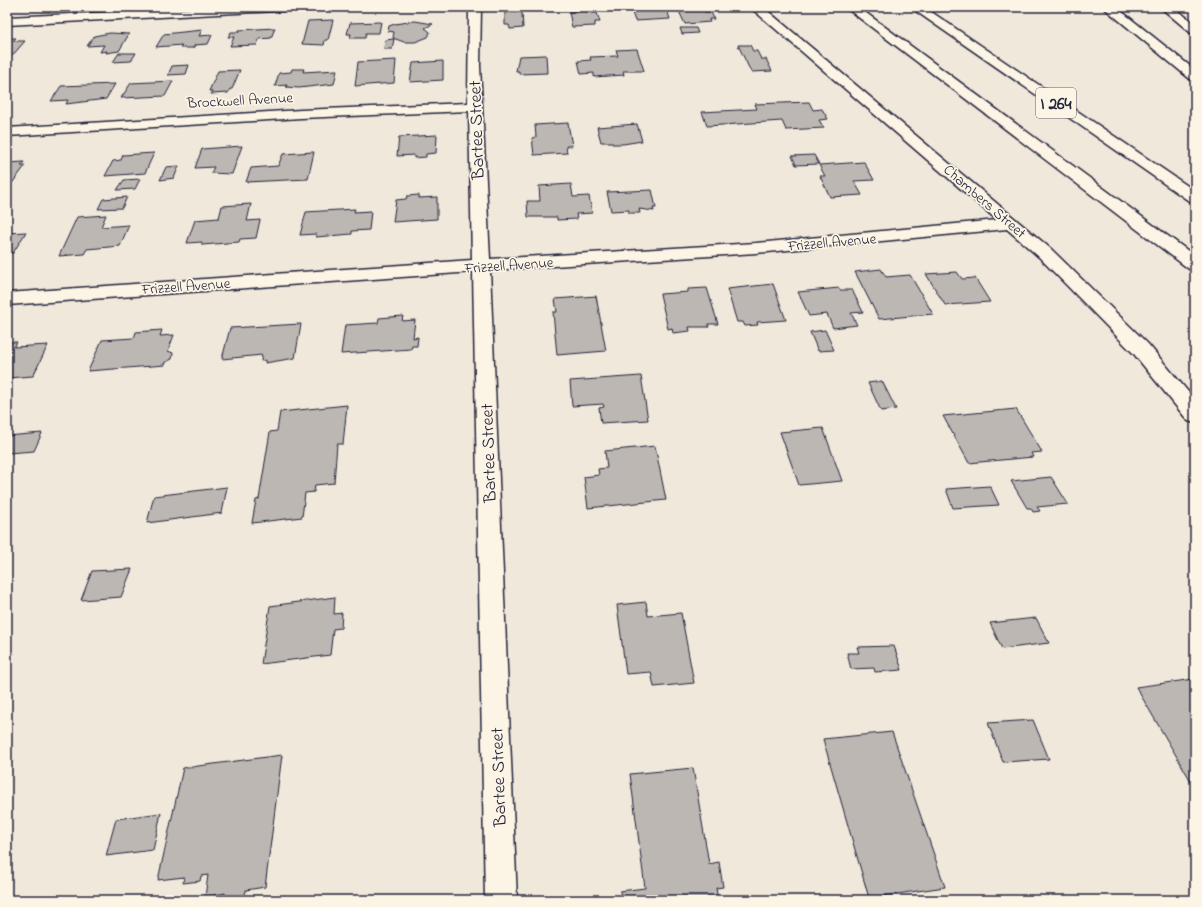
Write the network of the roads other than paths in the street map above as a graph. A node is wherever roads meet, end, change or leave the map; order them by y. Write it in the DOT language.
graph roads {
  1 [pos="82,7"];
  2 [pos="296,7"];
  3 [pos="475,7"];
  4 [pos="756,7"];
  5 [pos="851,7"];
  6 [pos="916,7"];
  7 [pos="1109,7"];
  8 [pos="1166,7"];
  9 [pos="74,18"];
  10 [pos="7,21"];
  11 [pos="1195,30"];
  12 [pos="1195,76"];
  13 [pos="476,107"];
  14 [pos="7,132"];
  15 [pos="1195,198"];
  16 [pos="1011,224"];
  17 [pos="1195,265"];
  18 [pos="481,267"];
  19 [pos="7,299"];
  20 [pos="1195,415"];
  21 [pos="501,900"];
  1 -- 9 [label="main road"];
  2 -- 9 [label="main road"];
  3 -- 13 [label="main road, Bartee Street"];
  4 -- 16 [label="main road, Chambers Street"];
  5 -- 17 [label="main road"];
  6 -- 15 [label="main road, I 264"];
  7 -- 12 [label="main road"];
  8 -- 11 [label="main road"];
  9 -- 10 [label="main road"];
  13 -- 14 [label="main road, Brockwell Avenue"];
  13 -- 18 [label="main road, Bartee Street"];
  16 -- 18 [label="main road, Frizzell Avenue"];
  16 -- 20 [label="main road, Chambers Street"];
  18 -- 19 [label="main road, Frizzell Avenue"];
  18 -- 21 [label="main road, Bartee Street"];
}
